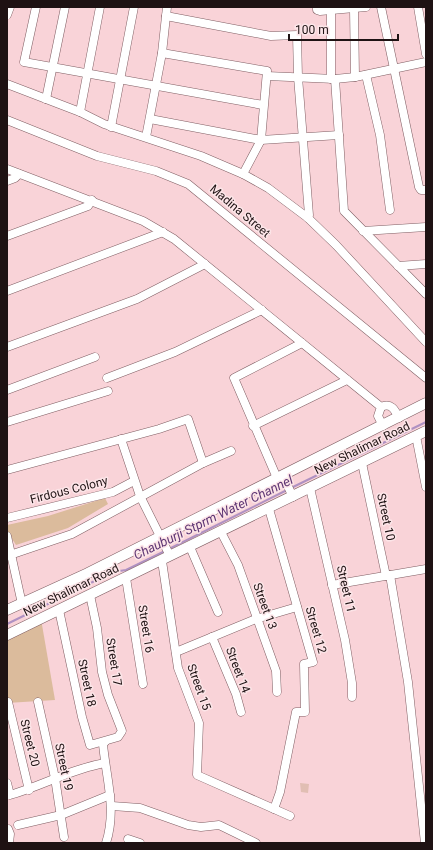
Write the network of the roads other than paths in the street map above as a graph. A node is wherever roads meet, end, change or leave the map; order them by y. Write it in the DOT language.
graph roads {
  1 [pos="10,7"];
  2 [pos="36,7"];
  3 [pos="65,7"];
  4 [pos="100,7"];
  5 [pos="134,7"];
  6 [pos="167,7"];
  7 [pos="318,7"];
  8 [pos="381,7"];
  9 [pos="418,7"];
  10 [pos="360,8"];
  11 [pos="332,10"];
  12 [pos="7,15"];
  13 [pos="166,16"];
  14 [pos="162,52"];
  15 [pos="426,54"];
  16 [pos="426,62"];
  17 [pos="53,68"];
  18 [pos="394,69"];
  19 [pos="88,74"];
  20 [pos="366,75"];
  21 [pos="267,76"];
  22 [pos="298,77"];
  23 [pos="355,77"];
  24 [pos="333,79"];
  25 [pos="121,80"];
  26 [pos="7,84"];
  27 [pos="156,86"];
  28 [pos="46,99"];
  29 [pos="263,105"];
  30 [pos="80,112"];
  31 [pos="150,118"];
  32 [pos="7,120"];
  33 [pos="111,127"];
  34 [pos="340,135"];
  35 [pos="146,137"];
  36 [pos="304,137"];
  37 [pos="261,140"];
  38 [pos="7,169"];
  39 [pos="19,174"];
  40 [pos="243,174"];
  41 [pos="7,181"];
  42 [pos="426,190"];
  43 [pos="92,200"];
  44 [pos="390,210"];
  45 [pos="308,218"];
  46 [pos="426,227"];
  47 [pos="363,231"];
  48 [pos="163,232"];
  49 [pos="7,236"];
  50 [pos="205,264"];
  51 [pos="426,264"];
  52 [pos="398,266"];
  53 [pos="7,291"];
  54 [pos="426,294"];
  55 [pos="262,310"];
  56 [pos="426,342"];
  57 [pos="302,343"];
  58 [pos="7,347"];
  59 [pos="95,357"];
  60 [pos="107,378"];
  61 [pos="426,378"];
  62 [pos="348,380"];
  63 [pos="7,390"];
  64 [pos="108,391"];
  65 [pos="426,404"];
  66 [pos="382,407"];
  67 [pos="399,418"];
  68 [pos="7,422"];
  69 [pos="253,426"];
  70 [pos="383,426"];
  71 [pos="426,431"];
  72 [pos="416,436"];
  73 [pos="121,438"];
  74 [pos="231,451"];
  75 [pos="204,462"];
  76 [pos="362,463"];
  77 [pos="7,470"];
  78 [pos="281,478"];
  79 [pos="134,481"];
  80 [pos="426,487"];
  81 [pos="310,488"];
  82 [pos="292,495"];
  83 [pos="140,496"];
  84 [pos="269,509"];
  85 [pos="7,518"];
  86 [pos="221,532"];
  87 [pos="7,536"];
  88 [pos="161,538"];
  89 [pos="190,547"];
  90 [pos="9,555"];
  91 [pos="167,556"];
  92 [pos="426,569"];
  93 [pos="388,576"];
  94 [pos="126,578"];
  95 [pos="332,585"];
  96 [pos="90,595"];
  97 [pos="22,604"];
  98 [pos="297,607"];
  99 [pos="7,610"];
  100 [pos="59,610"];
  101 [pos="218,612"];
  102 [pos="256,619"];
  103 [pos="7,635"];
  104 [pos="212,637"];
  105 [pos="176,652"];
  106 [pos="143,684"];
  107 [pos="278,692"];
  108 [pos="352,697"];
  109 [pos="8,702"];
  110 [pos="38,702"];
  111 [pos="241,712"];
  112 [pos="105,742"];
  113 [pos="105,763"];
  114 [pos="55,778"];
  115 [pos="7,783"];
  116 [pos="29,790"];
  117 [pos="110,795"];
  118 [pos="424,805"];
  119 [pos="112,806"];
  120 [pos="274,809"];
  121 [pos="61,814"];
  122 [pos="290,816"];
  123 [pos="18,825"];
  124 [pos="8,829"];
  125 [pos="64,837"];
  126 [pos="128,840"];
  127 [pos="9,843"];
  128 [pos="106,843"];
  129 [pos="140,843"];
  130 [pos="256,843"];
  131 [pos="424,843"];
  1 -- 12 [label="street"];
  2 -- 17 [label="street"];
  3 -- 17 [label="street"];
  4 -- 19 [label="street"];
  5 -- 25 [label="street"];
  6 -- 13 [label="street"];
  7 -- 11 [label="street"];
  8 -- 18 [label="street"];
  9 -- 15 [label="street"];
  10 -- 11 [label="street"];
  10 -- 23 [label="street"];
  11 -- 24 [label="street"];
  13 -- 14 [label="street"];
  13 -- 22 [label="street"];
  14 -- 21 [label="street"];
  14 -- 27 [label="street"];
  16 -- 18 [label="street"];
  17 -- 19 [label="street"];
  17 -- 28 [label="street"];
  18 -- 20 [label="street"];
  18 -- 42 [label="street"];
  19 -- 25 [label="street"];
  19 -- 30 [label="street"];
  20 -- 23 [label="street"];
  20 -- 44 [label="street"];
  21 -- 22 [label="street"];
  21 -- 29 [label="street"];
  22 -- 24 [label="street"];
  22 -- 36 [label="street"];
  23 -- 24 [label="street"];
  24 -- 34 [label="street"];
  25 -- 27 [label="street"];
  25 -- 33 [label="street"];
  26 -- 28 [label="street"];
  27 -- 29 [label="street"];
  27 -- 31 [label="street"];
  28 -- 30 [label="street"];
  29 -- 37 [label="street"];
  30 -- 33 [label="street"];
  31 -- 35 [label="street"];
  31 -- 37 [label="street"];
  32 -- 61 [label="street, Madina Street"];
  33 -- 35 [label="street"];
  34 -- 36 [label="street"];
  34 -- 47 [label="street"];
  35 -- 40 [label="street"];
  36 -- 37 [label="street"];
  36 -- 45 [label="street"];
  37 -- 40 [label="street"];
  38 -- 39 [label="street"];
  39 -- 41 [label="street"];
  39 -- 43 [label="street"];
  40 -- 45 [label="street"];
  43 -- 48 [label="street"];
  43 -- 49 [label="street"];
  45 -- 56 [label="street"];
  46 -- 47 [label="street"];
  47 -- 52 [label="street"];
  48 -- 50 [label="street"];
  48 -- 53 [label="street"];
  50 -- 55 [label="street"];
  50 -- 58 [label="street"];
  51 -- 52 [label="street"];
  52 -- 54 [label="street"];
  55 -- 57 [label="street"];
  55 -- 60 [label="street"];
  57 -- 62 [label="street"];
  57 -- 69 [label="street"];
  59 -- 63 [label="street"];
  62 -- 66 [label="street"];
  62 -- 69 [label="street"];
  64 -- 68 [label="street"];
  65 -- 67 [label="street"];
  66 -- 67 [label="street"];
  66 -- 70 [label="street"];
  67 -- 70 [label="street"];
  69 -- 78 [label="street"];
  70 -- 78 [label="street"];
  71 -- 72 [label="street, New Shalimar Road"];
  72 -- 76 [label="street, New Shalimar Road"];
  72 -- 80 [label="street"];
  73 -- 75 [label="street"];
  73 -- 77 [label="street"];
  73 -- 79 [label="street"];
  74 -- 75 [label="street"];
  75 -- 83 [label="street"];
  76 -- 81 [label="street, New Shalimar Road"];
  76 -- 93 [label="street, Street 10"];
  78 -- 82 [label="street"];
  78 -- 88 [label="street"];
  79 -- 83 [label="street"];
  79 -- 85 [label="street, Firdous Colony"];
  81 -- 82 [label="street, New Shalimar Road"];
  81 -- 95 [label="street, Street 11"];
  82 -- 84 [label="street, New Shalimar Road"];
  83 -- 88 [label="street"];
  83 -- 90 [label="street"];
  84 -- 86 [label="street, New Shalimar Road"];
  84 -- 98 [label="street, Street 12"];
  86 -- 89 [label="street, New Shalimar Road"];
  86 -- 102 [label="street, Street 13"];
  87 -- 90 [label="street"];
  88 -- 91 [label="street, Street 15"];
  88 -- 97 [label="street"];
  89 -- 91 [label="street, New Shalimar Road"];
  89 -- 101 [label="street"];
  90 -- 97 [label="street"];
  91 -- 94 [label="street, New Shalimar Road"];
  91 -- 105 [label="street, Street 15"];
  92 -- 93 [label="street"];
  93 -- 95 [label="street"];
  93 -- 118 [label="street, Street 10"];
  94 -- 96 [label="street, New Shalimar Road"];
  94 -- 106 [label="street, Street 16"];
  95 -- 108 [label="street, Street 11"];
  96 -- 100 [label="street, New Shalimar Road"];
  96 -- 112 [label="street, Street 17"];
  97 -- 99 [label="street"];
  98 -- 102 [label="street"];
  98 -- 120 [label="street, Street 12"];
  100 -- 103 [label="street, New Shalimar Road"];
  100 -- 112 [label="street, Street 18"];
  102 -- 104 [label="street"];
  102 -- 107 [label="street, Street 13"];
  104 -- 105 [label="street"];
  104 -- 111 [label="street, Street 14"];
  105 -- 120 [label="street, Street 15"];
  109 -- 116 [label="street, Street 20"];
  110 -- 114 [label="street, Street 19"];
  112 -- 113 [label="street"];
  113 -- 114 [label="street"];
  113 -- 117 [label="street"];
  114 -- 116 [label="street"];
  114 -- 121 [label="street, Street 19"];
  115 -- 116 [label="street"];
  117 -- 119 [label="street"];
  117 -- 121 [label="street"];
  118 -- 131 [label="street, Street 10"];
  119 -- 128 [label="street"];
  119 -- 130 [label="street"];
  120 -- 122 [label="street"];
  121 -- 123 [label="street"];
  121 -- 125 [label="street, Street 19"];
  124 -- 127 [label="street"];
  126 -- 129 [label="street"];
}
